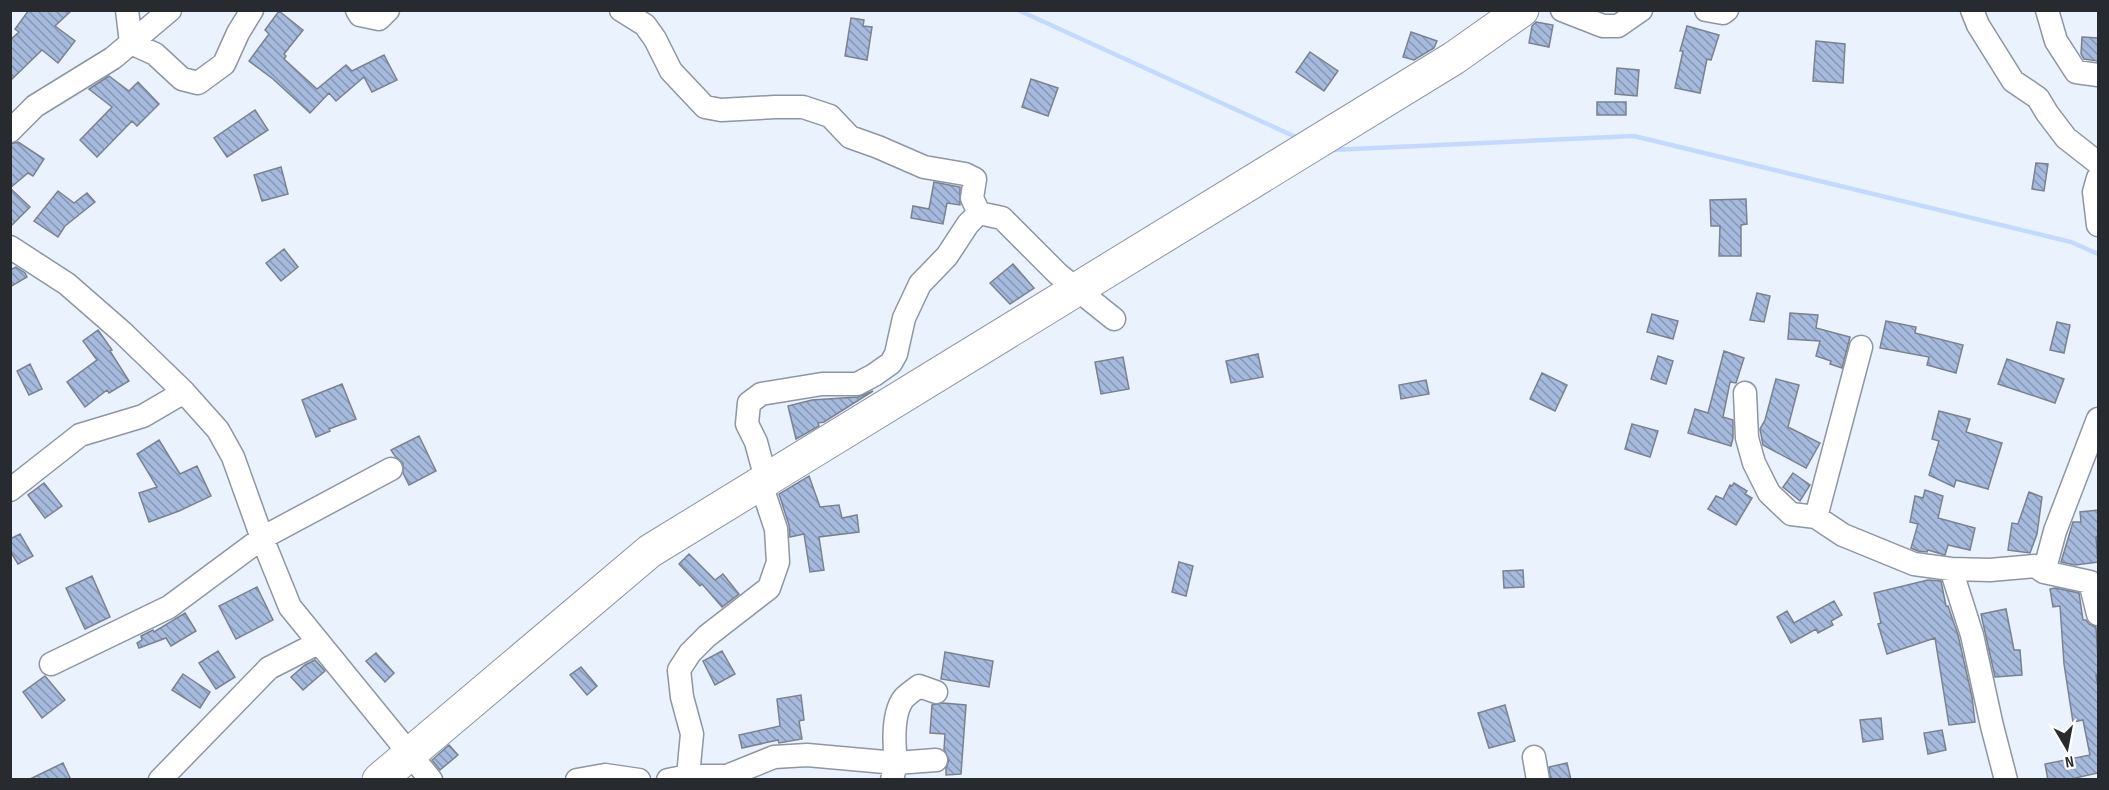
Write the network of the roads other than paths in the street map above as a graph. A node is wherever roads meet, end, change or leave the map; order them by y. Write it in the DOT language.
graph roads {
  1 [pos="127,10"];
  2 [pos="170,10"];
  3 [pos="252,10"];
  4 [pos="357,10"];
  5 [pos="388,10"];
  6 [pos="621,10"];
  7 [pos="1522,10"];
  8 [pos="1562,10"];
  9 [pos="1641,10"];
  10 [pos="1706,10"];
  11 [pos="1727,10"];
  12 [pos="1972,10"];
  13 [pos="2047,10"];
  14 [pos="131,43"];
  15 [pos="2098,75"];
  16 [pos="10,131"];
  17 [pos="2098,163"];
  18 [pos="2098,178"];
  19 [pos="979,213"];
  20 [pos="2098,225"];
  21 [pos="10,248"];
  22 [pos="1114,319"];
  23 [pos="1861,347"];
  24 [pos="184,392"];
  25 [pos="1745,393"];
  26 [pos="2098,419"];
  27 [pos="391,469"];
  28 [pos="10,490"];
  29 [pos="1816,517"];
  30 [pos="262,538"];
  31 [pos="1950,569"];
  32 [pos="2044,572"];
  33 [pos="2095,581"];
  34 [pos="2098,614"];
  35 [pos="318,643"];
  36 [pos="51,664"];
  37 [pos="936,692"];
  38 [pos="936,760"];
  39 [pos="894,771"];
  40 [pos="678,778"];
  41 [pos="430,779"];
  42 [pos="160,780"];
  43 [pos="379,780"];
  44 [pos="577,780"];
  45 [pos="639,780"];
  46 [pos="2006,780"];
  1 -- 14 [label="street"];
  2 -- 14 [label="street"];
  3 -- 14 [label="street"];
  4 -- 5 [label="street"];
  6 -- 19 [label="street"];
  7 -- 43 [label="highway"];
  8 -- 9 [label="street"];
  10 -- 11 [label="street"];
  12 -- 17 [label="street"];
  13 -- 15 [label="street"];
  14 -- 16 [label="street"];
  18 -- 20 [label="street"];
  19 -- 22 [label="street"];
  19 -- 40 [label="street"];
  21 -- 24 [label="street"];
  23 -- 29 [label="street"];
  24 -- 28 [label="street"];
  24 -- 30 [label="street"];
  25 -- 29 [label="street"];
  26 -- 32 [label="street"];
  27 -- 30 [label="street"];
  29 -- 31 [label="street"];
  30 -- 35 [label="street"];
  30 -- 36 [label="street"];
  31 -- 32 [label="street"];
  31 -- 46 [label="street"];
  32 -- 33 [label="street"];
  33 -- 34 [label="street"];
  35 -- 41 [label="street"];
  35 -- 42 [label="street"];
  37 -- 39 [label="street"];
  38 -- 39 [label="street"];
  39 -- 40 [label="street"];
  44 -- 45 [label="street"];
}
